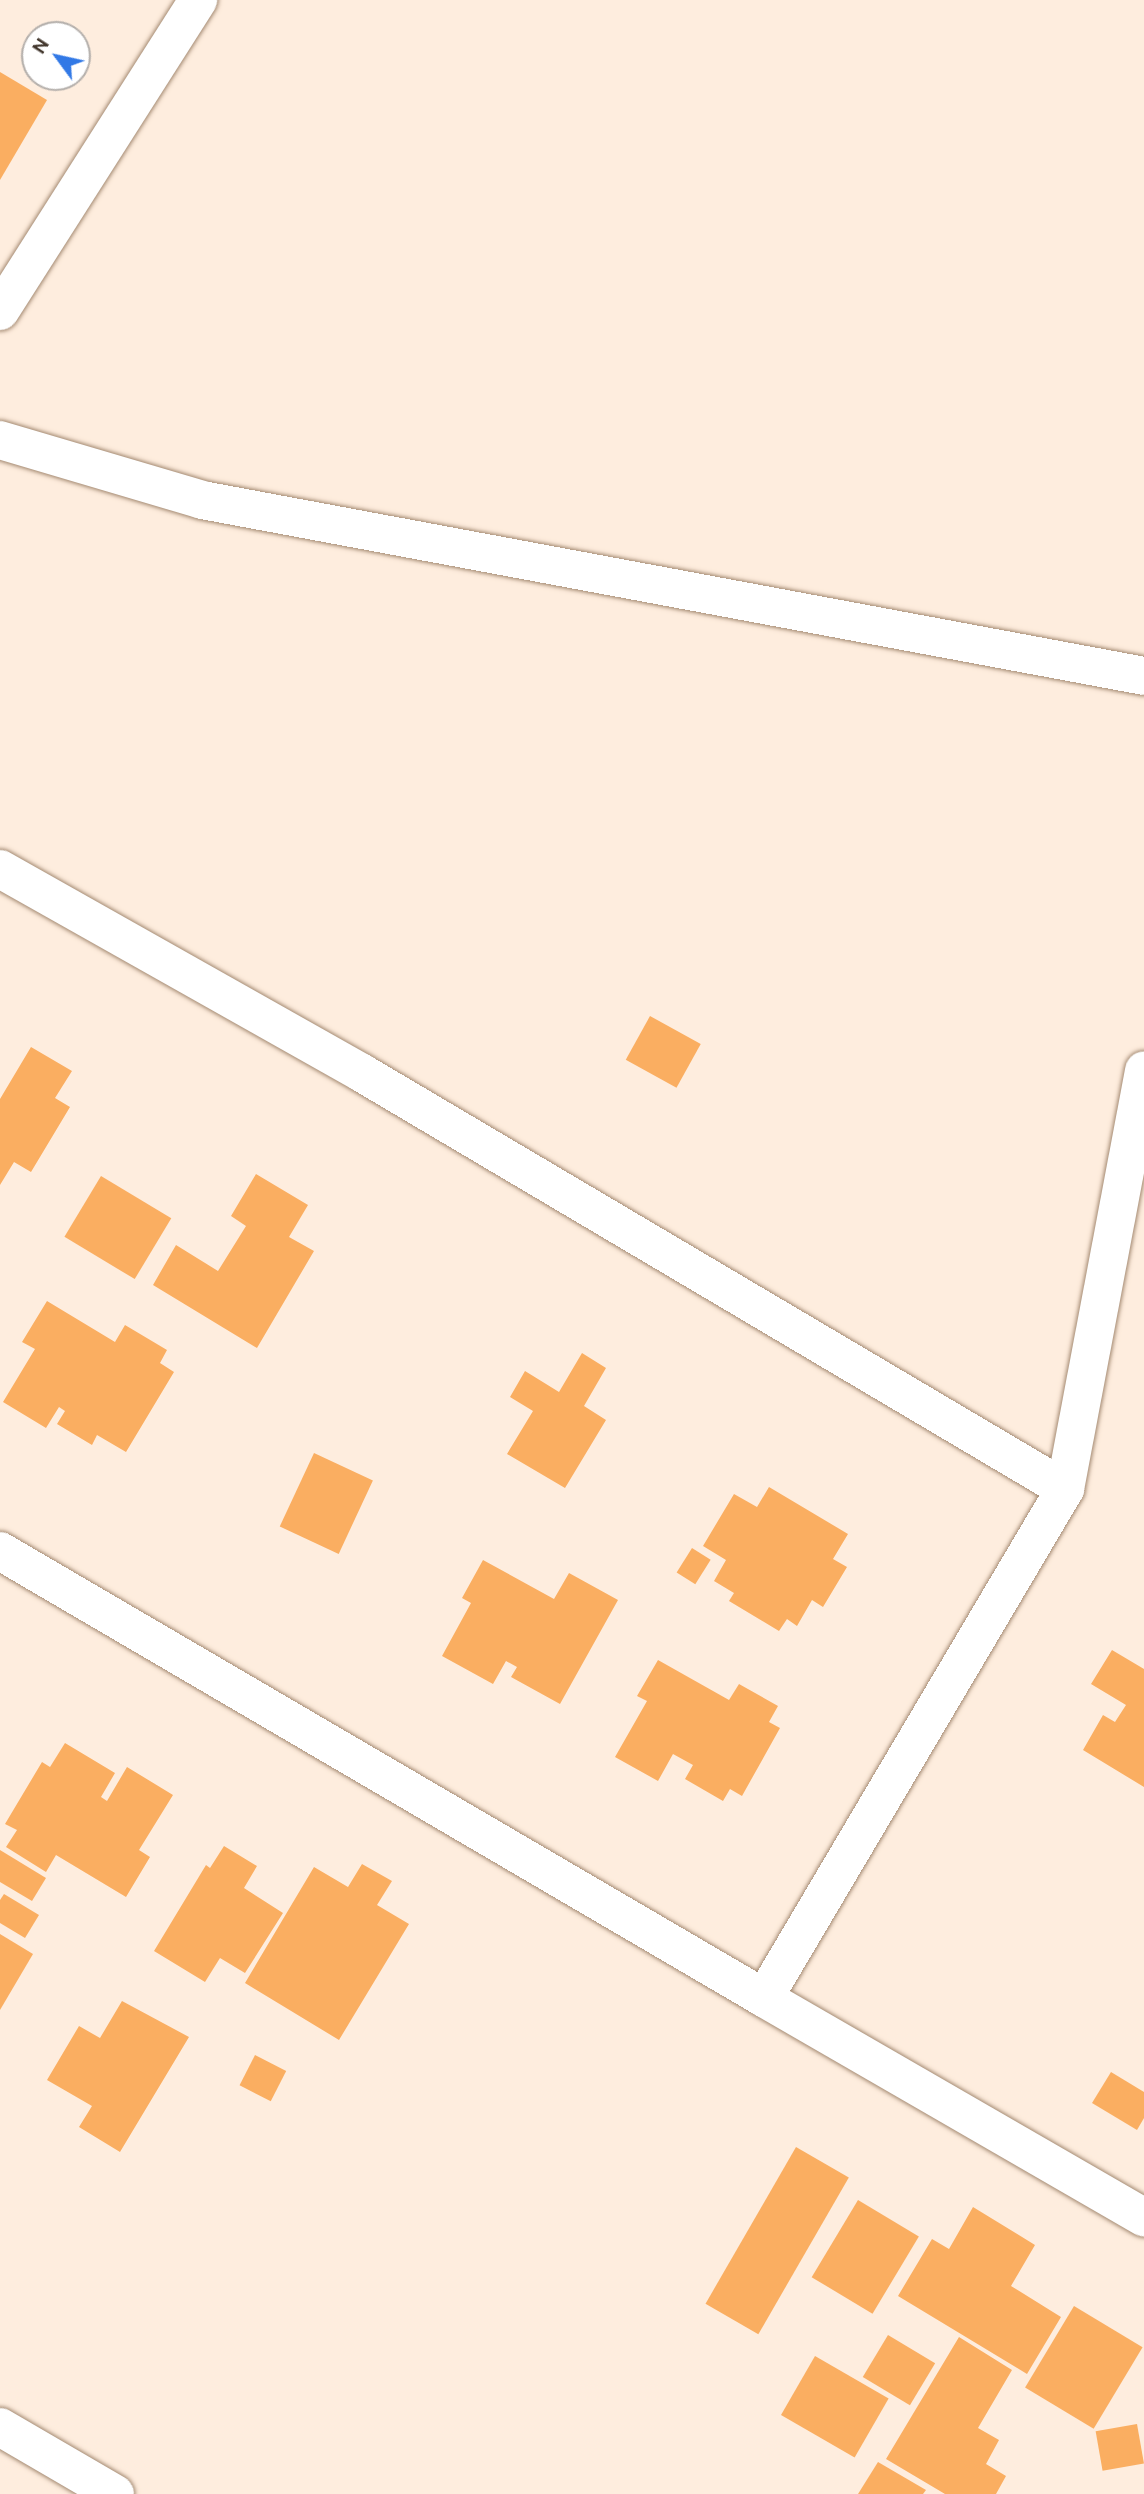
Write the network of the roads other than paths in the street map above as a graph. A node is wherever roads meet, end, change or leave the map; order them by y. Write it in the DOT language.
graph roads {
  1 [pos="198,0"];
  2 [pos="0,311"];
  3 [pos="0,440"];
  4 [pos="1144,676"];
  5 [pos="0,869"];
  6 [pos="1144,1070"];
  7 [pos="1065,1489"];
  8 [pos="0,1551"];
  9 [pos="764,1998"];
  10 [pos="1144,2217"];
  11 [pos="0,2427"];
  12 [pos="115,2494"];
  1 -- 2 [label="street"];
  3 -- 4 [label="street"];
  5 -- 7 [label="street"];
  6 -- 7 [label="street"];
  7 -- 9 [label="street"];
  8 -- 9 [label="street"];
  9 -- 10 [label="street"];
  11 -- 12 [label="street"];
}
